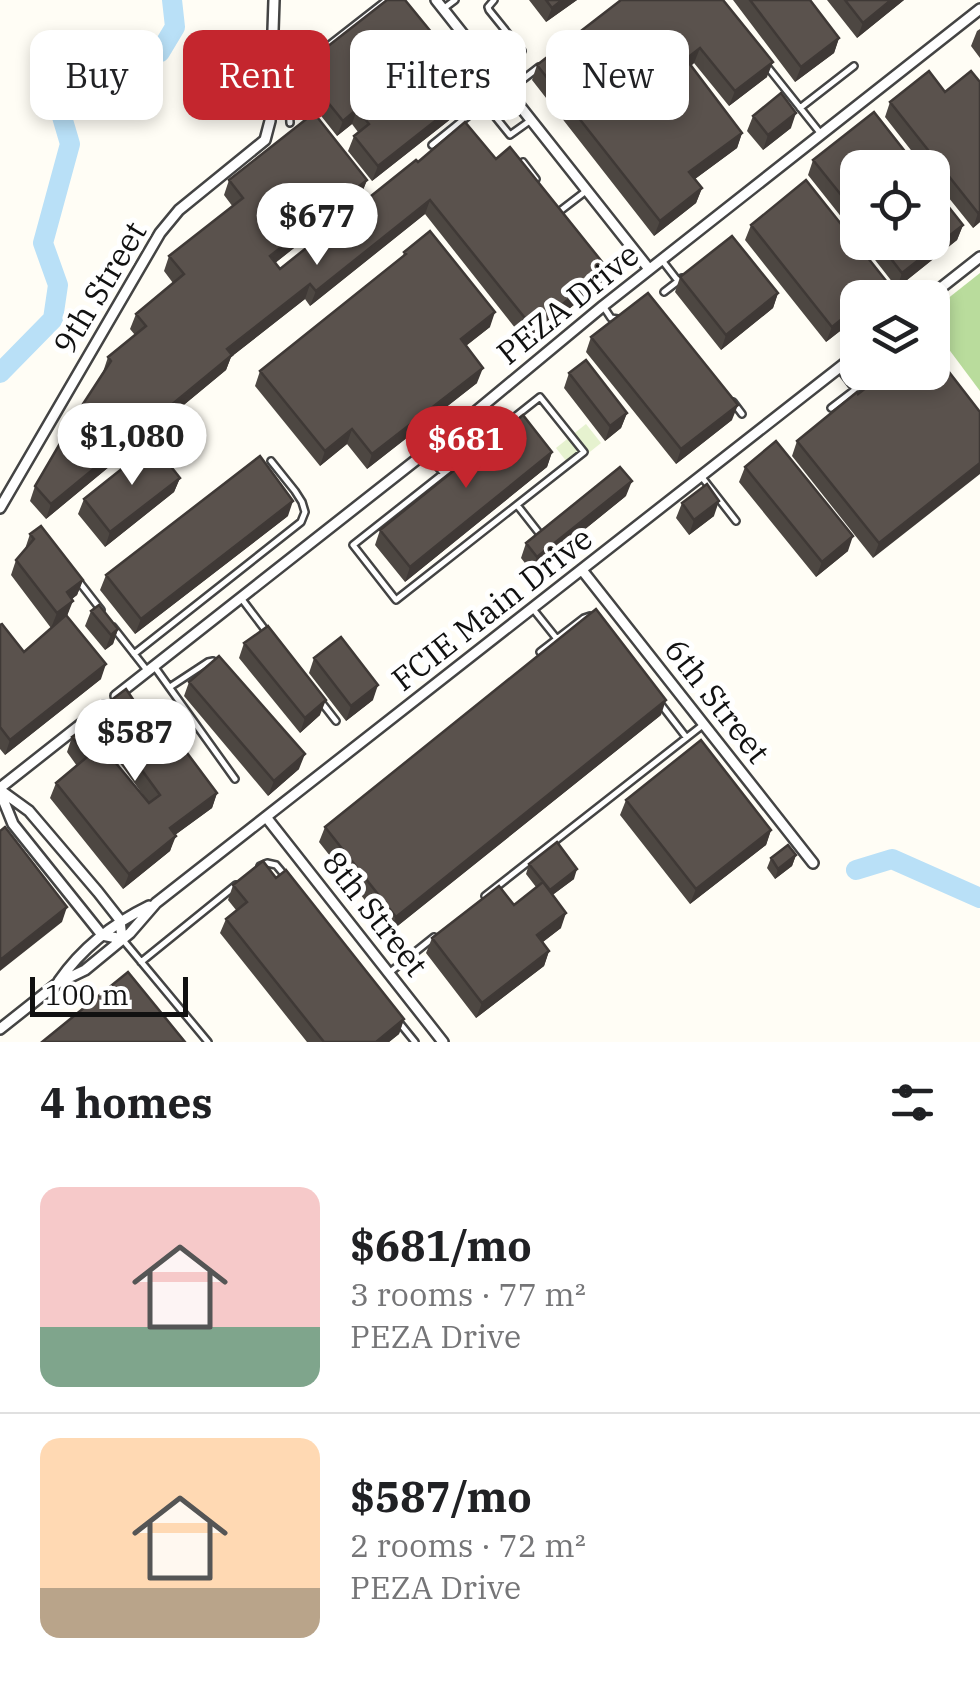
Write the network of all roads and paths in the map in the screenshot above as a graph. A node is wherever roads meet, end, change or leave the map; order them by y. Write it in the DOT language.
graph roads {
  1 [pos="274,0"];
  2 [pos="387,0"];
  3 [pos="436,0"];
  4 [pos="456,0"];
  5 [pos="494,0"];
  6 [pos="444,9"];
  7 [pos="980,9"];
  8 [pos="460,30"];
  9 [pos="506,30"];
  10 [pos="546,61"];
  11 [pos="763,62"];
  12 [pos="854,66"];
  13 [pos="526,77"];
  14 [pos="800,108"];
  15 [pos="526,114"];
  16 [pos="463,120"];
  17 [pos="498,120"];
  18 [pos="531,120"];
  19 [pos="290,123"];
  20 [pos="821,134"];
  21 [pos="432,145"];
  22 [pos="522,162"];
  23 [pos="542,186"];
  24 [pos="587,190"];
  25 [pos="551,198"];
  26 [pos="560,211"];
  27 [pos="570,224"];
  28 [pos="980,256"];
  29 [pos="662,259"];
  30 [pos="649,269"];
  31 [pos="694,269"];
  32 [pos="950,280"];
  33 [pos="678,281"];
  34 [pos="664,292"];
  35 [pos="602,306"];
  36 [pos="631,308"];
  37 [pos="838,368"];
  38 [pos="840,370"];
  39 [pos="856,390"];
  40 [pos="730,399"];
  41 [pos="832,408"];
  42 [pos="742,414"];
  43 [pos="426,452"];
  44 [pos="271,462"];
  45 [pos="443,474"];
  46 [pos="701,476"];
  47 [pos="517,505"];
  48 [pos="0,508"];
  49 [pos="736,520"];
  50 [pos="539,533"];
  51 [pos="582,570"];
  52 [pos="80,584"];
  53 [pos="240,598"];
  54 [pos="532,608"];
  55 [pos="102,612"];
  56 [pos="595,618"];
  57 [pos="113,626"];
  58 [pos="557,639"];
  59 [pos="276,644"];
  60 [pos="540,652"];
  61 [pos="134,654"];
  62 [pos="151,669"];
  63 [pos="226,676"];
  64 [pos="170,688"];
  65 [pos="312,690"];
  66 [pos="654,695"];
  67 [pos="336,721"];
  68 [pos="704,724"];
  69 [pos="78,726"];
  70 [pos="686,737"];
  71 [pos="86,738"];
  72 [pos="235,780"];
  73 [pos="0,790"];
  74 [pos="266,817"];
  75 [pos="813,862"];
  76 [pos="256,868"];
  77 [pos="242,880"];
  78 [pos="294,888"];
  79 [pos="156,903"];
  80 [pos="472,907"];
  81 [pos="120,920"];
  82 [pos="442,931"];
  83 [pos="102,935"];
  84 [pos="122,939"];
  85 [pos="141,962"];
  86 [pos="389,972"];
  87 [pos="58,983"];
  88 [pos="388,1008"];
  89 [pos="0,1029"];
  90 [pos="411,1041"];
  91 [pos="208,1042"];
  92 [pos="443,1042"];
  1 -- 48 [label="street, 9th Street"];
  2 -- 19 [label="lane"];
  3 -- 6 [label="street"];
  4 -- 6 [label="lane"];
  5 -- 9 [label="lane"];
  6 -- 8 [label="street"];
  7 -- 20 [label="street, PEZA Drive"];
  10 -- 13 [label="lane"];
  11 -- 14 [label="lane"];
  12 -- 14 [label="lane"];
  14 -- 20 [label="lane"];
  15 -- 18 [label="street"];
  16 -- 21 [label="lane"];
  17 -- 18 [label="lane"];
  18 -- 24 [label="street"];
  20 -- 29 [label="street, PEZA Drive"];
  22 -- 23 [label="lane"];
  24 -- 26 [label="lane"];
  24 -- 30 [label="street"];
  25 -- 26 [label="lane"];
  26 -- 27 [label="lane"];
  28 -- 32 [label="street"];
  29 -- 30 [label="street, PEZA Drive"];
  29 -- 33 [label="lane"];
  30 -- 35 [label="street, PEZA Drive"];
  31 -- 33 [label="lane"];
  33 -- 34 [label="lane"];
  35 -- 36 [label="lane"];
  35 -- 43 [label="street, PEZA Drive"];
  37 -- 38 [label="lane"];
  37 -- 46 [label="street, FCIE Main Drive"];
  39 -- 41 [label="lane"];
  40 -- 42 [label="lane"];
  43 -- 45 [label="lane"];
  43 -- 53 [label="street, PEZA Drive"];
  44 -- 61 [label="lane"];
  45 -- 47 [label="lane"];
  45 -- 47 [label="lane"];
  46 -- 49 [label="lane"];
  46 -- 51 [label="street, FCIE Main Drive"];
  47 -- 50 [label="lane"];
  51 -- 54 [label="street, FCIE Main Drive"];
  51 -- 68 [label="street, 6th Street"];
  52 -- 55 [label="lane"];
  53 -- 59 [label="lane"];
  53 -- 62 [label="street, PEZA Drive"];
  54 -- 58 [label="lane"];
  54 -- 74 [label="street, FCIE Main Drive"];
  56 -- 58 [label="lane"];
  57 -- 61 [label="lane"];
  58 -- 60 [label="lane"];
  61 -- 62 [label="lane"];
  62 -- 64 [label="lane"];
  62 -- 69 [label="street, PEZA Drive"];
  63 -- 64 [label="lane"];
  64 -- 72 [label="lane"];
  65 -- 67 [label="lane"];
  66 -- 70 [label="lane"];
  68 -- 70 [label="lane"];
  68 -- 75 [label="street, 6th Street"];
  69 -- 71 [label="lane"];
  69 -- 73 [label="street, PEZA Drive"];
  70 -- 80 [label="lane"];
  73 -- 81 [label="street"];
  73 -- 83 [label="street"];
  74 -- 79 [label="street, FCIE Main Drive"];
  74 -- 86 [label="street, 8th Street"];
  76 -- 78 [label="lane"];
  77 -- 85 [label="lane"];
  79 -- 81 [label="street, FCIE Main Drive"];
  79 -- 84 [label="street, FCIE Main Drive"];
  81 -- 83 [label="street, FCIE Main Drive"];
  81 -- 84 [label="street"];
  82 -- 86 [label="lane"];
  83 -- 84 [label="street"];
  83 -- 87 [label="street, FCIE Main Drive"];
  84 -- 85 [label="lane"];
  84 -- 87 [label="street, FCIE Main Drive"];
  85 -- 91 [label="lane"];
  86 -- 92 [label="street, 8th Street"];
  87 -- 89 [label="street, FCIE Main Drive"];
  88 -- 90 [label="lane"];
}
